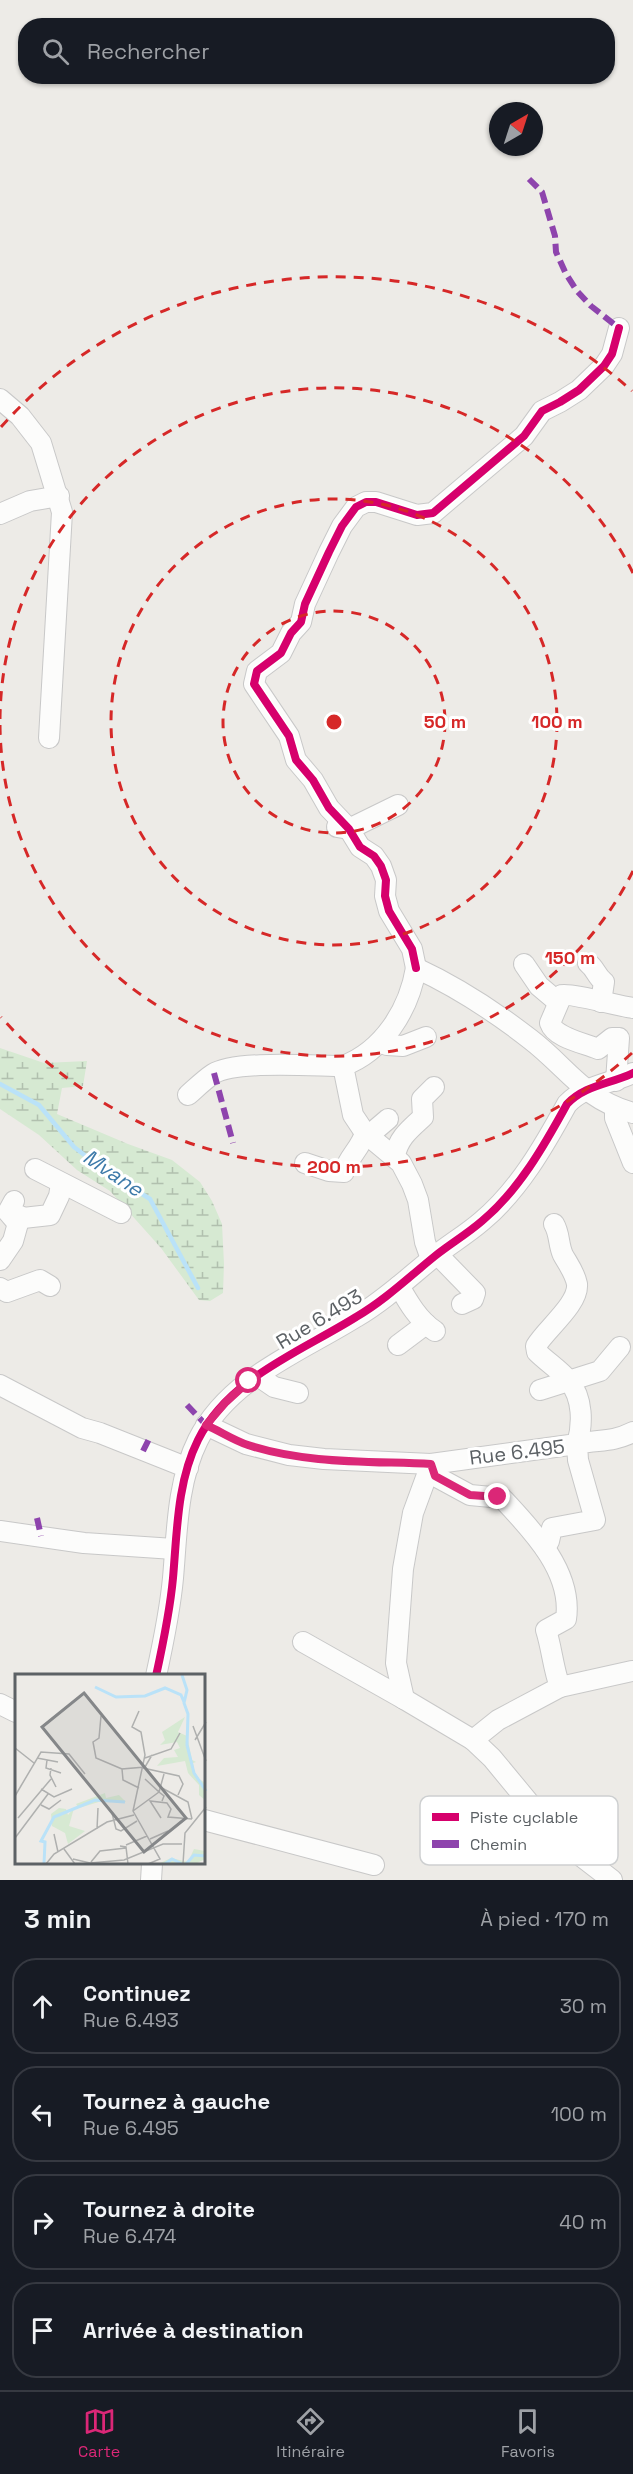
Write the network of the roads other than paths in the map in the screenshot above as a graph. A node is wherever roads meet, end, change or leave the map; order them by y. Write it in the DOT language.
graph roads {
  1 [pos="619,328"];
  2 [pos="0,399"];
  3 [pos="59,496"];
  4 [pos="0,514"];
  5 [pos="49,738"];
  6 [pos="398,805"];
  7 [pos="340,828"];
  8 [pos="588,963"];
  9 [pos="525,964"];
  10 [pos="416,968"];
  11 [pos="558,1002"];
  12 [pos="601,1002"];
  13 [pos="633,1008"];
  14 [pos="426,1037"];
  15 [pos="383,1040"];
  16 [pos="343,1066"];
  17 [pos="625,1077"];
  18 [pos="434,1087"];
  19 [pos="586,1090"];
  20 [pos="188,1095"];
  21 [pos="624,1111"];
  22 [pos="388,1119"];
  23 [pos="366,1134"];
  24 [pos="395,1156"];
  25 [pos="633,1163"];
  26 [pos="304,1164"];
  27 [pos="36,1169"];
  28 [pos="61,1184"];
  29 [pos="121,1213"];
  30 [pos="554,1224"];
  31 [pos="434,1257"];
  32 [pos="0,1260"];
  33 [pos="50,1286"];
  34 [pos="399,1286"];
  35 [pos="2,1296"];
  36 [pos="462,1304"];
  37 [pos="398,1345"];
  38 [pos="620,1347"];
  39 [pos="258,1376"];
  40 [pos="570,1381"];
  41 [pos="0,1385"];
  42 [pos="540,1390"];
  43 [pos="298,1393"];
  44 [pos="206,1425"];
  45 [pos="633,1432"];
  46 [pos="577,1444"];
  47 [pos="431,1464"];
  48 [pos="188,1468"];
  49 [pos="0,1532"];
  50 [pos="545,1548"];
  51 [pos="174,1550"];
  52 [pos="303,1642"];
  53 [pos="632,1671"];
  54 [pos="156,1674"];
  55 [pos="560,1687"];
  56 [pos="404,1699"];
  57 [pos="0,1704"];
  58 [pos="15,1712"];
  59 [pos="472,1740"];
  60 [pos="523,1796"];
  61 [pos="206,1821"];
  62 [pos="152,1865"];
  63 [pos="374,1865"];
  64 [pos="593,1865"];
  65 [pos="151,1880"];
  66 [pos="612,1880"];
  1 -- 7 [label="street"];
  2 -- 3 [label="street"];
  3 -- 4 [label="street"];
  3 -- 5 [label="street"];
  6 -- 7 [label="street"];
  7 -- 10 [label="street"];
  8 -- 12 [label="street"];
  9 -- 11 [label="street"];
  10 -- 15 [label="street"];
  10 -- 19 [label="street"];
  11 -- 12 [label="street"];
  11 -- 17 [label="street"];
  12 -- 13 [label="street"];
  14 -- 15 [label="street"];
  15 -- 16 [label="street"];
  16 -- 20 [label="street"];
  16 -- 23 [label="street"];
  17 -- 19 [label="street, Rue 6.493"];
  18 -- 24 [label="street"];
  19 -- 21 [label="street"];
  19 -- 31 [label="street, Rue 6.493"];
  21 -- 25 [label="street"];
  22 -- 23 [label="street"];
  23 -- 24 [label="street"];
  23 -- 26 [label="street"];
  24 -- 31 [label="street"];
  27 -- 28 [label="street"];
  28 -- 29 [label="street"];
  28 -- 32 [label="street"];
  30 -- 40 [label="street"];
  31 -- 34 [label="street, Rue 6.493"];
  31 -- 36 [label="street"];
  33 -- 35 [label="street"];
  34 -- 37 [label="street"];
  34 -- 39 [label="street, Rue 6.493"];
  38 -- 40 [label="street"];
  39 -- 43 [label="street"];
  39 -- 44 [label="street, Rue 6.493"];
  40 -- 42 [label="street"];
  40 -- 46 [label="street, Rue 6.495"];
  41 -- 48 [label="street"];
  44 -- 47 [label="street, Rue 6.495"];
  44 -- 48 [label="street, Rue 6.493"];
  45 -- 46 [label="street"];
  46 -- 47 [label="street, Rue 6.495"];
  46 -- 50 [label="street"];
  47 -- 50 [label="street"];
  47 -- 56 [label="street"];
  48 -- 51 [label="street, Rue 6.493"];
  49 -- 51 [label="street"];
  50 -- 55 [label="street"];
  51 -- 54 [label="street, Rue 6.493"];
  52 -- 56 [label="street"];
  53 -- 55 [label="street"];
  55 -- 59 [label="street"];
  56 -- 59 [label="street"];
  57 -- 58 [label="street"];
  59 -- 60 [label="street"];
  61 -- 63 [label="street"];
  62 -- 65 [label="street"];
  64 -- 66 [label="street"];
}
